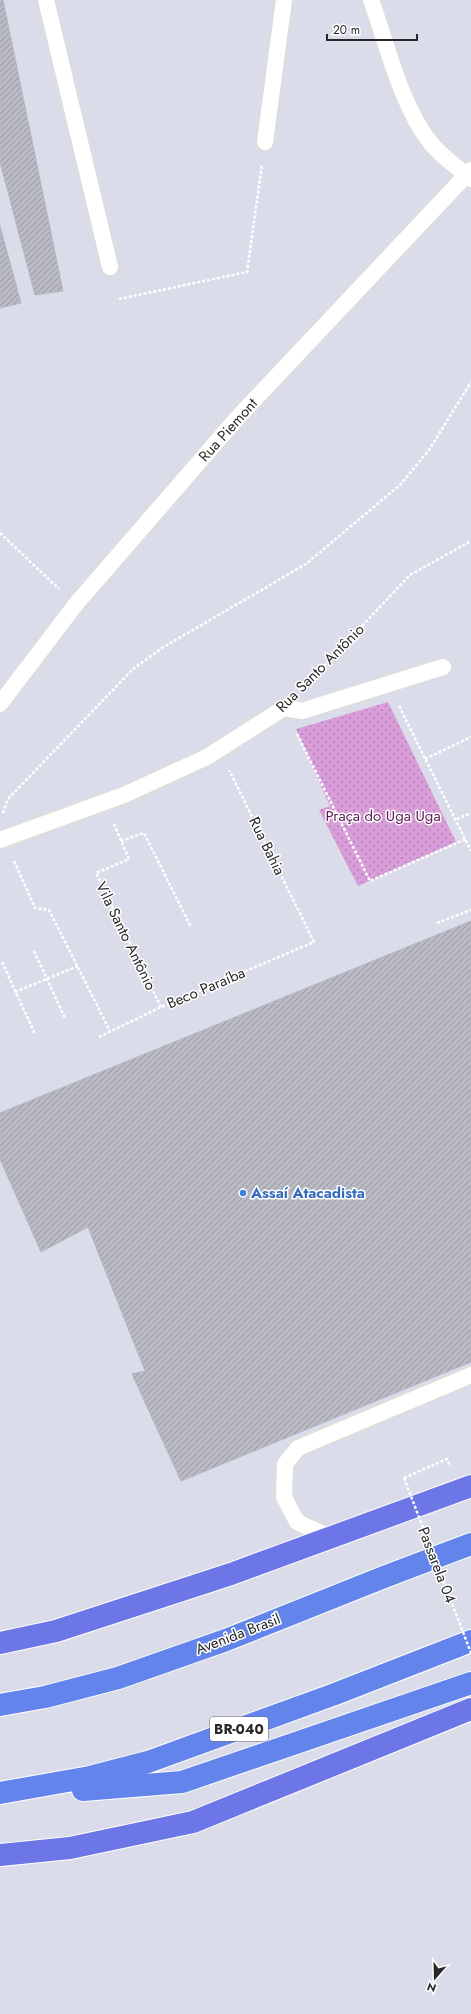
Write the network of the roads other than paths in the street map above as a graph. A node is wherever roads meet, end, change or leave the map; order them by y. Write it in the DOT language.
graph roads {
  1 [pos="46,0"];
  2 [pos="284,0"];
  3 [pos="372,0"];
  4 [pos="265,142"];
  5 [pos="469,174"];
  6 [pos="110,267"];
  7 [pos="443,668"];
  8 [pos="0,704"];
  9 [pos="2,839"];
  10 [pos="471,1374"];
  11 [pos="471,1486"];
  12 [pos="332,1538"];
  13 [pos="471,1544"];
  14 [pos="471,1642"];
  15 [pos="0,1643"];
  16 [pos="471,1683"];
  17 [pos="0,1705"];
  18 [pos="471,1709"];
  19 [pos="0,1795"];
  20 [pos="0,1856"];
  1 -- 6 [label="lane"];
  2 -- 4 [label="lane"];
  3 -- 5 [label="lane"];
  5 -- 8 [label="lane, Rua Piemont"];
  7 -- 9 [label="lane, Rua Santo Antônio"];
  10 -- 12 [label="lane"];
  11 -- 12 [label="highway"];
  12 -- 15 [label="highway"];
  13 -- 17 [label="highway, Avenida Brasil"];
  14 -- 19 [label="highway, BR-040"];
  16 -- 19 [label="highway"];
  18 -- 20 [label="highway"];
}
